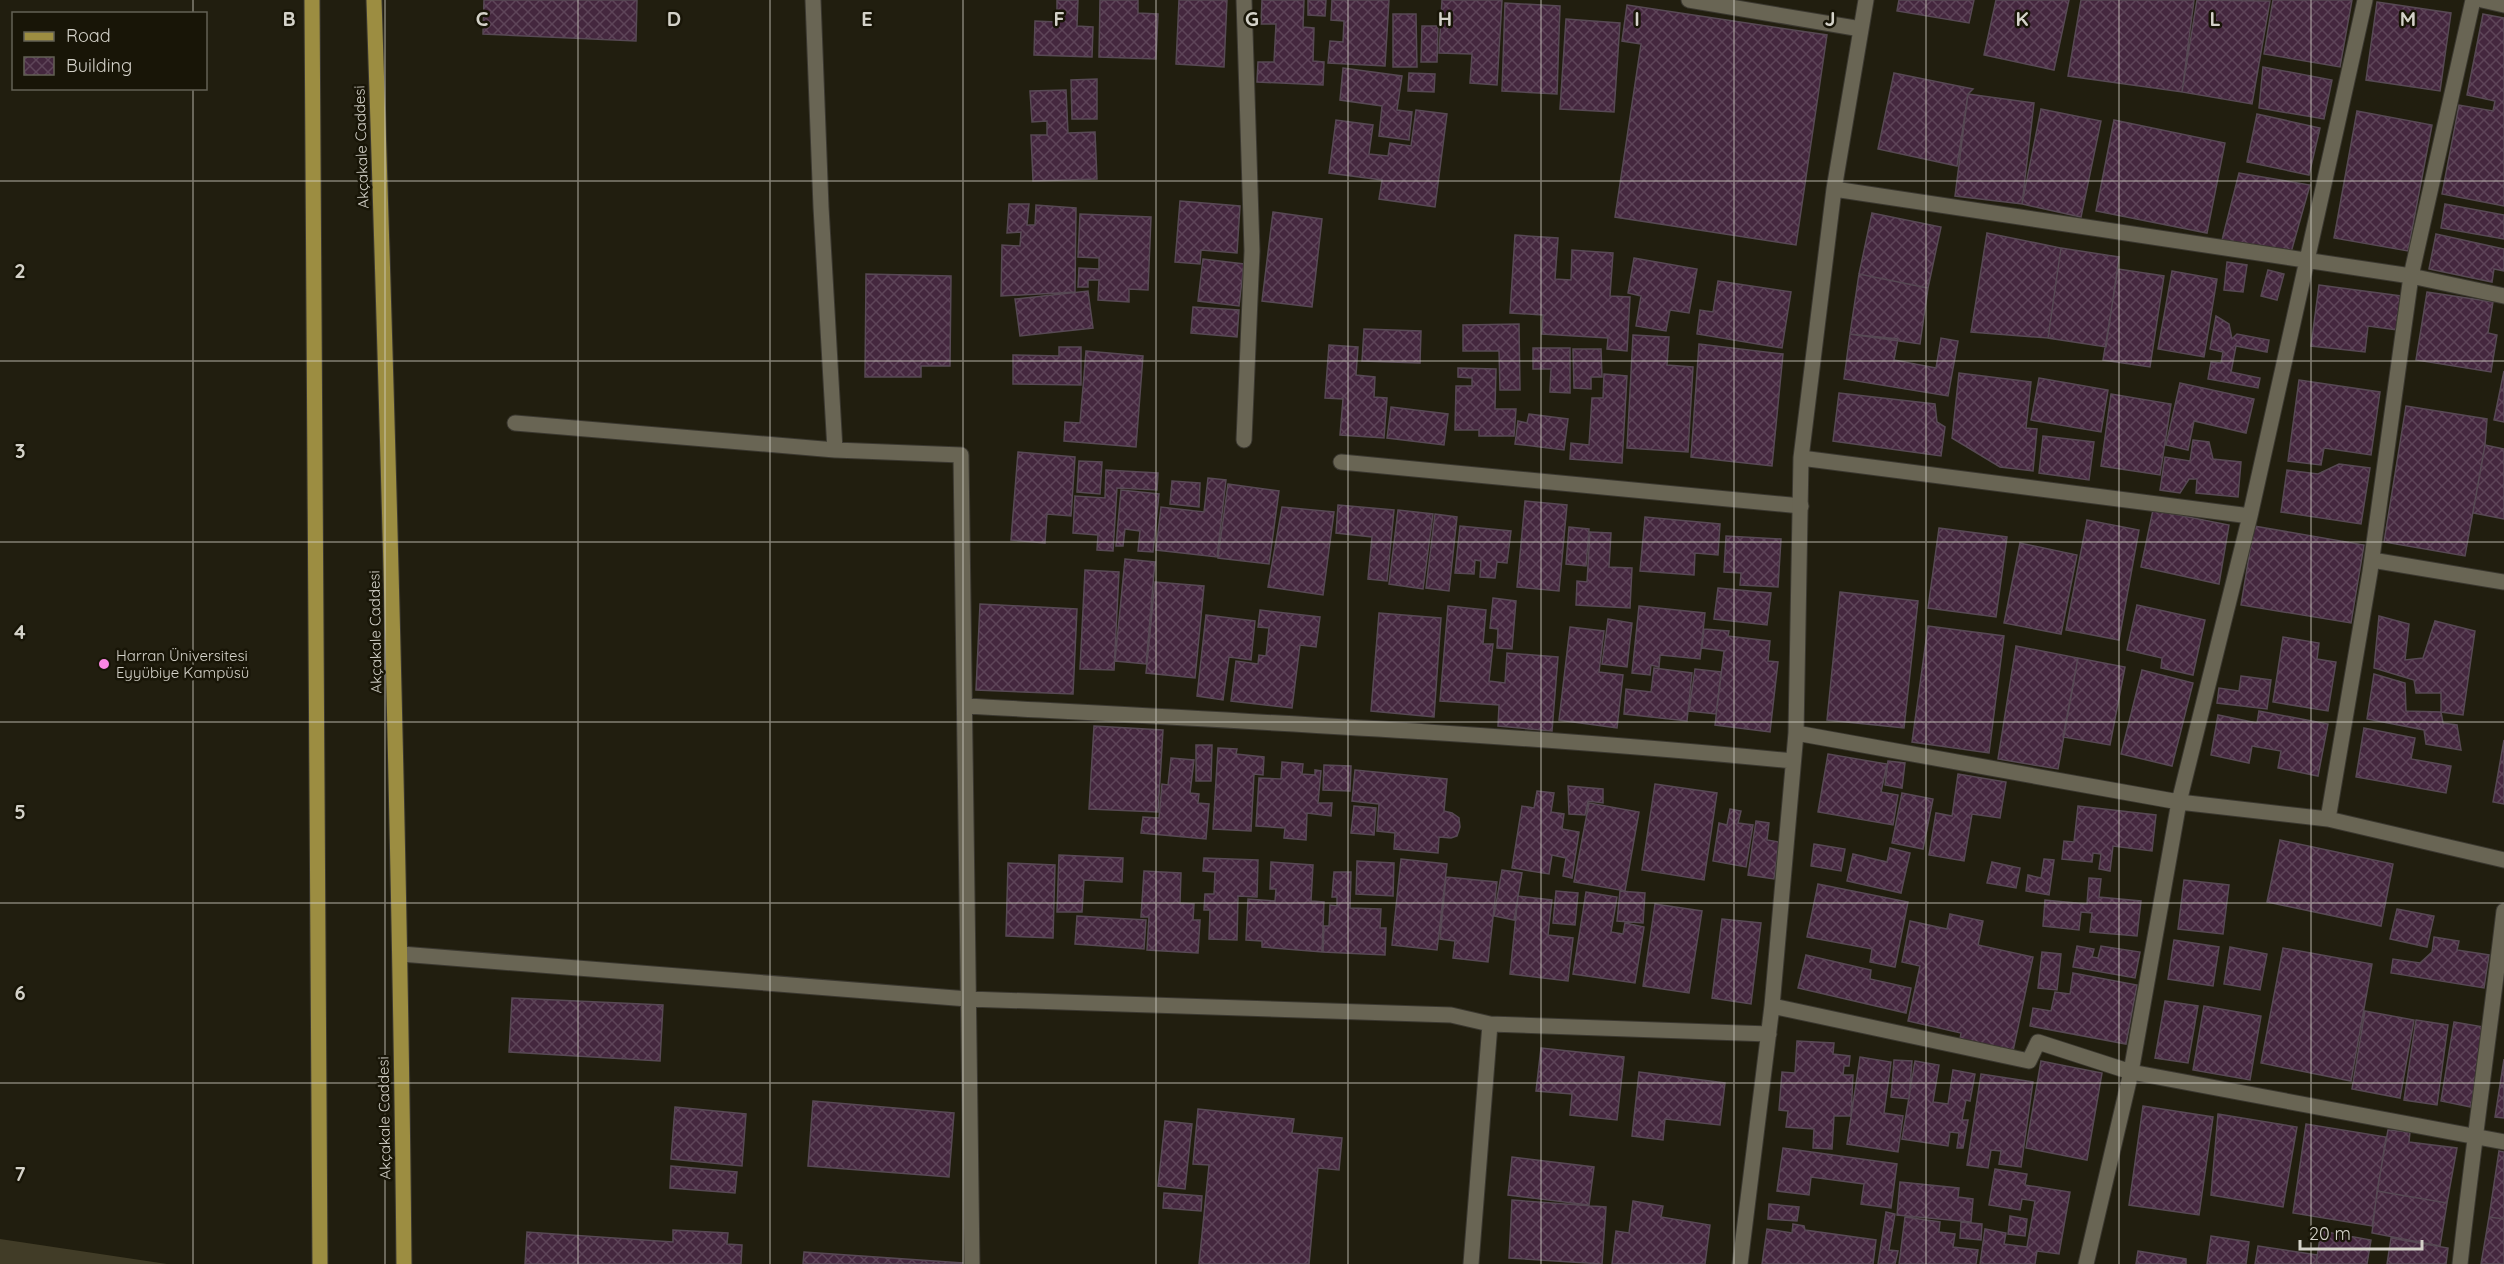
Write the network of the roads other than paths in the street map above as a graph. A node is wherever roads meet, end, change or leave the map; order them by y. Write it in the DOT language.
graph roads {
  1 [pos="312,0"];
  2 [pos="374,0"];
  3 [pos="813,0"];
  4 [pos="1244,0"];
  5 [pos="1689,0"];
  6 [pos="1866,0"];
  7 [pos="2365,0"];
  8 [pos="2473,0"];
  9 [pos="2482,0"];
  10 [pos="2504,5"];
  11 [pos="1861,29"];
  12 [pos="1834,189"];
  13 [pos="2307,259"];
  14 [pos="2412,276"];
  15 [pos="2504,296"];
  16 [pos="514,423"];
  17 [pos="1244,440"];
  18 [pos="835,450"];
  19 [pos="1801,458"];
  20 [pos="1341,462"];
  21 [pos="1801,506"];
  22 [pos="2250,516"];
  23 [pos="2372,560"];
  24 [pos="2504,582"];
  25 [pos="965,706"];
  26 [pos="1796,733"];
  27 [pos="1793,761"];
  28 [pos="2179,802"];
  29 [pos="2328,819"];
  30 [pos="2504,860"];
  31 [pos="2504,911"];
  32 [pos="401,954"];
  33 [pos="968,999"];
  34 [pos="1772,1005"];
  35 [pos="1491,1024"];
  36 [pos="1769,1034"];
  37 [pos="2131,1072"];
  38 [pos="2473,1138"];
  39 [pos="2504,1142"];
  40 [pos="320,1264"];
  41 [pos="404,1264"];
  42 [pos="972,1264"];
  43 [pos="1471,1264"];
  44 [pos="1740,1264"];
  45 [pos="2086,1264"];
  46 [pos="2460,1264"];
  1 -- 40 [label="main road"];
  2 -- 32 [label="main road, Akçakale Caddesi"];
  3 -- 18 [label="street"];
  4 -- 17 [label="street"];
  5 -- 11 [label="street"];
  6 -- 11 [label="street"];
  7 -- 13 [label="street"];
  8 -- 14 [label="street"];
  9 -- 10 [label="street"];
  11 -- 12 [label="street"];
  12 -- 13 [label="street"];
  12 -- 19 [label="street"];
  13 -- 14 [label="street"];
  13 -- 22 [label="street"];
  14 -- 15 [label="street"];
  14 -- 23 [label="street"];
  16 -- 18 [label="street"];
  18 -- 25 [label="street"];
  19 -- 21 [label="street"];
  19 -- 22 [label="street"];
  20 -- 21 [label="street"];
  21 -- 26 [label="street"];
  22 -- 28 [label="street"];
  23 -- 24 [label="street"];
  23 -- 29 [label="street"];
  25 -- 27 [label="street"];
  25 -- 33 [label="street"];
  26 -- 27 [label="street"];
  26 -- 28 [label="street"];
  27 -- 34 [label="street"];
  28 -- 29 [label="street"];
  28 -- 37 [label="street"];
  29 -- 30 [label="street"];
  31 -- 38 [label="street"];
  32 -- 33 [label="street"];
  32 -- 41 [label="main road, Akçakale Caddesi"];
  33 -- 35 [label="street"];
  33 -- 42 [label="street"];
  34 -- 36 [label="street"];
  34 -- 37 [label="street"];
  35 -- 36 [label="street"];
  35 -- 43 [label="street"];
  36 -- 44 [label="street"];
  37 -- 38 [label="street"];
  37 -- 45 [label="street"];
  38 -- 39 [label="street"];
  38 -- 46 [label="street"];
}
